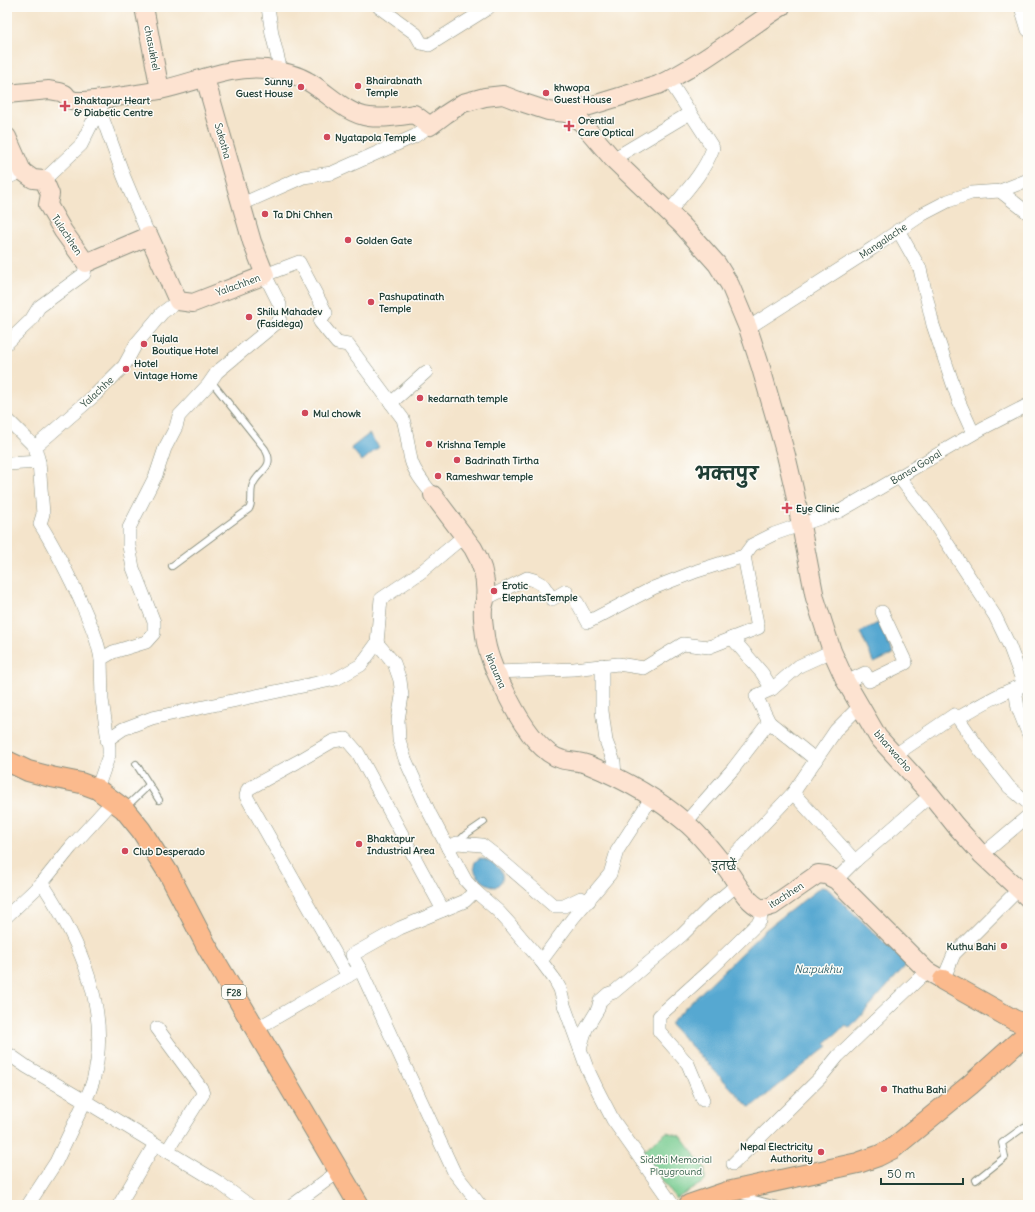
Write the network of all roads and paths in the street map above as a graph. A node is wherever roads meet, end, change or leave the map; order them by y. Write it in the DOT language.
graph roads {
  1 [pos="144,7"];
  2 [pos="268,7"];
  3 [pos="379,7"];
  4 [pos="781,7"];
  5 [pos="1020,7"];
  6 [pos="488,8"];
  7 [pos="1028,30"];
  8 [pos="281,71"];
  9 [pos="205,78"];
  10 [pos="669,80"];
  11 [pos="160,90"];
  12 [pos="7,94"];
  13 [pos="101,107"];
  14 [pos="567,113"];
  15 [pos="690,113"];
  16 [pos="430,126"];
  17 [pos="7,137"];
  18 [pos="613,159"];
  19 [pos="15,174"];
  20 [pos="44,180"];
  21 [pos="1028,180"];
  22 [pos="1000,191"];
  23 [pos="242,204"];
  24 [pos="668,213"];
  25 [pos="1028,213"];
  26 [pos="898,230"];
  27 [pos="149,236"];
  28 [pos="252,242"];
  29 [pos="86,263"];
  30 [pos="264,275"];
  31 [pos="178,301"];
  32 [pos="748,328"];
  33 [pos="7,343"];
  34 [pos="426,372"];
  35 [pos="211,381"];
  36 [pos="391,403"];
  37 [pos="1028,405"];
  38 [pos="7,419"];
  39 [pos="973,433"];
  40 [pos="34,447"];
  41 [pos="39,462"];
  42 [pos="7,464"];
  43 [pos="899,477"];
  44 [pos="433,495"];
  45 [pos="802,524"];
  46 [pos="464,536"];
  47 [pos="744,556"];
  48 [pos="172,566"];
  49 [pos="566,591"];
  50 [pos="485,599"];
  51 [pos="577,602"];
  52 [pos="882,612"];
  53 [pos="732,638"];
  54 [pos="378,643"];
  55 [pos="832,651"];
  56 [pos="101,659"];
  57 [pos="602,665"];
  58 [pos="496,672"];
  59 [pos="846,682"];
  60 [pos="1023,686"];
  61 [pos="772,689"];
  62 [pos="860,706"];
  63 [pos="958,718"];
  64 [pos="769,722"];
  65 [pos="1028,733"];
  66 [pos="108,740"];
  67 [pos="895,755"];
  68 [pos="816,760"];
  69 [pos="7,761"];
  70 [pos="136,764"];
  71 [pos="615,777"];
  72 [pos="149,785"];
  73 [pos="97,789"];
  74 [pos="793,793"];
  75 [pos="931,795"];
  76 [pos="652,797"];
  77 [pos="159,800"];
  78 [pos="1028,803"];
  79 [pos="118,805"];
  80 [pos="1028,816"];
  81 [pos="484,822"];
  82 [pos="686,822"];
  83 [pos="452,846"];
  84 [pos="982,855"];
  85 [pos="855,861"];
  86 [pos="724,866"];
  87 [pos="836,880"];
  88 [pos="42,883"];
  89 [pos="738,884"];
  90 [pos="475,891"];
  91 [pos="1023,894"];
  92 [pos="589,901"];
  93 [pos="762,909"];
  94 [pos="443,910"];
  95 [pos="7,916"];
  96 [pos="541,961"];
  97 [pos="360,969"];
  98 [pos="935,975"];
  99 [pos="348,976"];
  100 [pos="1028,1025"];
  101 [pos="157,1028"];
  102 [pos="256,1029"];
  103 [pos="1028,1033"];
  104 [pos="580,1048"];
  105 [pos="7,1053"];
  106 [pos="703,1100"];
  107 [pos="85,1101"];
  108 [pos="1028,1126"];
  109 [pos="155,1144"];
  110 [pos="167,1150"];
  111 [pos="733,1164"];
  112 [pos="339,1171"];
  113 [pos="976,1180"];
  114 [pos="727,1192"];
  115 [pos="28,1205"];
  116 [pos="119,1205"];
  117 [pos="249,1205"];
  118 [pos="293,1205"];
  119 [pos="359,1205"];
  120 [pos="480,1205"];
  121 [pos="673,1205"];
  122 [pos="689,1205"];
  123 [pos="777,1205"];
  1 -- 11 [label="main road, chasukhel"];
  2 -- 8 [label="street"];
  3 -- 6 [label="street"];
  4 -- 10 [label="main road"];
  5 -- 7 [label="street"];
  8 -- 9 [label="main road"];
  8 -- 16 [label="main road"];
  9 -- 11 [label="main road"];
  9 -- 23 [label="main road, Sakotha"];
  10 -- 14 [label="main road"];
  10 -- 15 [label="street"];
  11 -- 13 [label="main road"];
  12 -- 13 [label="main road"];
  13 -- 20 [label="street"];
  13 -- 27 [label="street"];
  14 -- 16 [label="main road"];
  14 -- 18 [label="main road, bharwacho"];
  15 -- 18 [label="street"];
  15 -- 24 [label="street"];
  16 -- 23 [label="street"];
  17 -- 19 [label="main road"];
  18 -- 24 [label="main road, bharwacho"];
  19 -- 20 [label="main road"];
  20 -- 29 [label="main road, Tulachhen"];
  21 -- 22 [label="street, Mangalache"];
  22 -- 25 [label="street"];
  22 -- 26 [label="street, Mangalache"];
  23 -- 28 [label="main road, Sakotha"];
  24 -- 32 [label="main road, bharwacho"];
  26 -- 32 [label="street, Mangalache"];
  26 -- 39 [label="street"];
  27 -- 29 [label="main road, Tulachhen"];
  27 -- 31 [label="main road"];
  28 -- 30 [label="main road, Yalachhen"];
  29 -- 33 [label="street"];
  30 -- 31 [label="main road, Yalachhen"];
  30 -- 35 [label="street"];
  30 -- 36 [label="street"];
  31 -- 40 [label="street, Yalachhe"];
  32 -- 45 [label="main road, bharwacho"];
  34 -- 36 [label="street"];
  35 -- 48 [label="lane"];
  35 -- 56 [label="street"];
  36 -- 44 [label="street"];
  37 -- 39 [label="street, Bansa Gopal"];
  38 -- 40 [label="street"];
  39 -- 43 [label="street, Bansa Gopal"];
  40 -- 41 [label="street"];
  41 -- 42 [label="street"];
  41 -- 56 [label="street"];
  43 -- 45 [label="street, Bansa Gopal"];
  43 -- 60 [label="street"];
  44 -- 46 [label="main road, khauma"];
  45 -- 47 [label="street, Bansa Gopal"];
  45 -- 55 [label="main road, bharwacho"];
  46 -- 50 [label="main road, khauma"];
  46 -- 54 [label="street"];
  47 -- 51 [label="street"];
  47 -- 53 [label="street"];
  49 -- 50 [label="street"];
  50 -- 58 [label="main road, khauma"];
  52 -- 59 [label="street"];
  53 -- 57 [label="street"];
  53 -- 61 [label="street"];
  54 -- 66 [label="street"];
  54 -- 83 [label="street"];
  55 -- 59 [label="main road, bharwacho"];
  55 -- 61 [label="street"];
  56 -- 66 [label="street"];
  57 -- 58 [label="street"];
  57 -- 71 [label="street"];
  58 -- 71 [label="main road, khauma"];
  59 -- 62 [label="main road, bharwacho"];
  60 -- 63 [label="street"];
  60 -- 65 [label="street"];
  61 -- 64 [label="street"];
  62 -- 67 [label="main road, bharwacho"];
  62 -- 68 [label="street"];
  63 -- 67 [label="street"];
  63 -- 78 [label="street"];
  64 -- 68 [label="street"];
  64 -- 82 [label="street"];
  66 -- 73 [label="street"];
  67 -- 75 [label="main road, bharwacho"];
  68 -- 74 [label="street"];
  69 -- 73 [label="main road, F28"];
  70 -- 72 [label="lane"];
  71 -- 76 [label="main road, itachhen"];
  72 -- 77 [label="lane"];
  72 -- 79 [label="lane"];
  73 -- 79 [label="main road, F28"];
  74 -- 85 [label="street"];
  74 -- 86 [label="street"];
  75 -- 84 [label="main road, bharwacho"];
  75 -- 85 [label="street"];
  76 -- 82 [label="main road, itachhen"];
  76 -- 92 [label="street"];
  79 -- 88 [label="street"];
  79 -- 102 [label="main road, F28"];
  80 -- 84 [label="street"];
  81 -- 83 [label="lane"];
  82 -- 86 [label="main road, itachhen"];
  83 -- 90 [label="street"];
  83 -- 92 [label="street"];
  84 -- 91 [label="main road, bharwacho"];
  85 -- 87 [label="street"];
  86 -- 89 [label="main road, itachhen"];
  87 -- 93 [label="main road, itachhen"];
  87 -- 98 [label="main road, itachhen"];
  88 -- 95 [label="street"];
  88 -- 107 [label="street"];
  89 -- 93 [label="main road, itachhen"];
  89 -- 104 [label="street"];
  90 -- 94 [label="street"];
  90 -- 96 [label="street"];
  91 -- 98 [label="street"];
  92 -- 96 [label="street"];
  93 -- 106 [label="street"];
  94 -- 97 [label="street"];
  94 -- 99 [label="street"];
  96 -- 104 [label="street"];
  97 -- 99 [label="street"];
  97 -- 120 [label="street"];
  98 -- 100 [label="main road"];
  98 -- 111 [label="street"];
  99 -- 102 [label="street"];
  101 -- 110 [label="street"];
  102 -- 112 [label="main road, F28"];
  103 -- 114 [label="main road"];
  104 -- 121 [label="street"];
  105 -- 107 [label="street"];
  107 -- 109 [label="street"];
  107 -- 115 [label="street"];
  108 -- 113 [label="lane"];
  109 -- 110 [label="street"];
  109 -- 116 [label="street"];
  110 -- 117 [label="street"];
  112 -- 118 [label="street"];
  112 -- 119 [label="main road, F28"];
  114 -- 122 [label="main road"];
  114 -- 123 [label="lane"];
}
